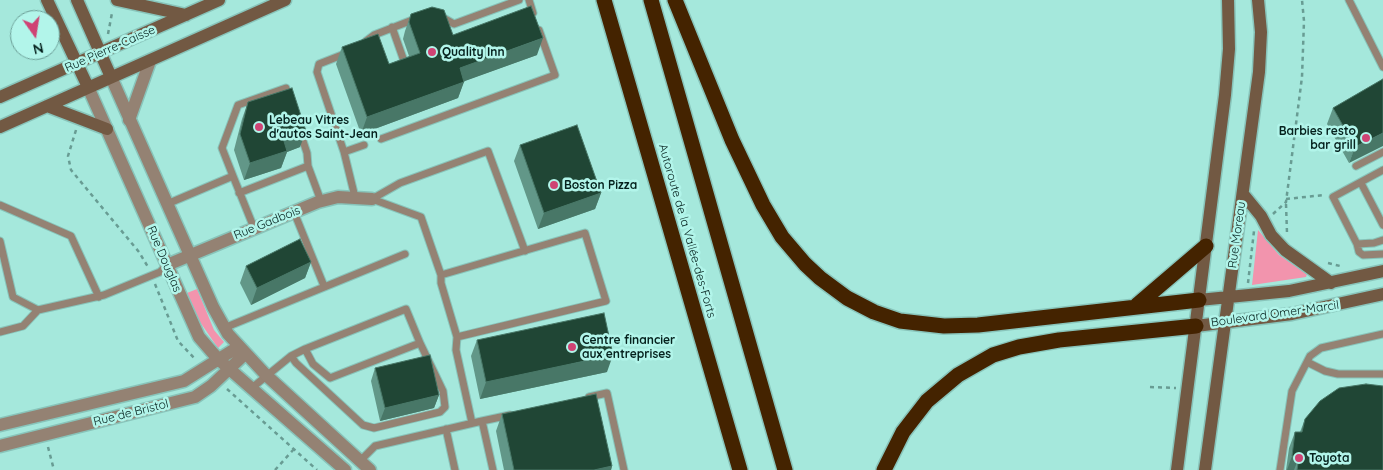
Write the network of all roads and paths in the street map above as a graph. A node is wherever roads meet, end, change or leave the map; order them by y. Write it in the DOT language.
graph roads {
  1 [pos="47,0"];
  2 [pos="77,0"];
  3 [pos="116,0"];
  4 [pos="219,0"];
  5 [pos="285,0"];
  6 [pos="519,0"];
  7 [pos="529,0"];
  8 [pos="604,0"];
  9 [pos="651,0"];
  10 [pos="675,0"];
  11 [pos="1228,0"];
  12 [pos="1258,0"];
  13 [pos="1302,0"];
  14 [pos="1349,0"];
  15 [pos="112,13"];
  16 [pos="186,15"];
  17 [pos="434,15"];
  18 [pos="424,16"];
  19 [pos="392,28"];
  20 [pos="104,35"];
  21 [pos="100,54"];
  22 [pos="150,61"];
  23 [pos="404,61"];
  24 [pos="76,65"];
  25 [pos="1383,67"];
  26 [pos="110,77"];
  27 [pos="88,87"];
  28 [pos="0,98"];
  29 [pos="48,106"];
  30 [pos="292,107"];
  31 [pos="129,120"];
  32 [pos="298,125"];
  33 [pos="77,126"];
  34 [pos="0,127"];
  35 [pos="107,129"];
  36 [pos="381,139"];
  37 [pos="364,145"];
  38 [pos="344,152"];
  39 [pos="1383,152"];
  40 [pos="308,166"];
  41 [pos="1356,166"];
  42 [pos="1383,170"];
  43 [pos="233,176"];
  44 [pos="1361,183"];
  45 [pos="239,192"];
  46 [pos="1243,194"];
  47 [pos="1321,194"];
  48 [pos="355,197"];
  49 [pos="372,199"];
  50 [pos="321,201"];
  51 [pos="1286,201"];
  52 [pos="167,204"];
  53 [pos="0,205"];
  54 [pos="294,212"];
  55 [pos="1269,217"];
  56 [pos="1383,225"];
  57 [pos="254,228"];
  58 [pos="1256,228"];
  59 [pos="1288,236"];
  60 [pos="1383,240"];
  61 [pos="0,241"];
  62 [pos="1357,244"];
  63 [pos="1206,246"];
  64 [pos="525,251"];
  65 [pos="405,254"];
  66 [pos="1383,254"];
  67 [pos="191,255"];
  68 [pos="1325,262"];
  69 [pos="167,265"];
  70 [pos="1345,266"];
  71 [pos="148,267"];
  72 [pos="1383,271"];
  73 [pos="441,275"];
  74 [pos="154,283"];
  75 [pos="1331,283"];
  76 [pos="324,286"];
  77 [pos="1248,286"];
  78 [pos="1383,294"];
  79 [pos="99,297"];
  80 [pos="1228,297"];
  81 [pos="1199,300"];
  82 [pos="1137,305"];
  83 [pos="38,310"];
  84 [pos="1225,322"];
  85 [pos="1196,326"];
  86 [pos="224,328"];
  87 [pos="0,332"];
  88 [pos="1383,334"];
  89 [pos="458,337"];
  90 [pos="420,342"];
  91 [pos="305,349"];
  92 [pos="242,350"];
  93 [pos="291,356"];
  94 [pos="218,359"];
  95 [pos="197,362"];
  96 [pos="1307,362"];
  97 [pos="229,368"];
  98 [pos="266,374"];
  99 [pos="1383,374"];
  100 [pos="253,387"];
  101 [pos="1150,387"];
  102 [pos="226,388"];
  103 [pos="1188,390"];
  104 [pos="578,400"];
  105 [pos="520,412"];
  106 [pos="482,421"];
  107 [pos="472,423"];
  108 [pos="0,425"];
  109 [pos="446,429"];
  110 [pos="1,443"];
  111 [pos="47,443"];
  112 [pos="294,449"];
  113 [pos="365,466"];
  114 [pos="54,470"];
  115 [pos="275,470"];
  116 [pos="317,470"];
  117 [pos="345,470"];
  118 [pos="455,470"];
  119 [pos="493,470"];
  120 [pos="624,470"];
  121 [pos="740,470"];
  122 [pos="785,470"];
  123 [pos="884,470"];
  124 [pos="1177,470"];
  125 [pos="1205,470"];
  126 [pos="1280,470"];
  1 -- 24 [label="main road, Rue Douglas"];
  2 -- 21 [label="main road, Rue Douglas"];
  3 -- 16 [label="main road"];
  4 -- 16 [label="main road, Rue Pierre-Caisse"];
  5 -- 22 [label="main road, Rue Pierre-Caisse"];
  6 -- 17 [label="lane"];
  7 -- 36 [label="lane"];
  8 -- 121 [label="highway, Autoroute de la Vallée-des-Forts"];
  9 -- 122 [label="highway"];
  10 -- 82 [label="highway"];
  11 -- 63 [label="main road"];
  12 -- 46 [label="main road, Rue Moreau"];
  13 -- 51 [label="path"];
  14 -- 25 [label="lane"];
  15 -- 20 [label="path, Rue Pierre-Caisse"];
  16 -- 21 [label="main road, Rue Pierre-Caisse"];
  18 -- 19 [label="lane"];
  19 -- 23 [label="lane"];
  19 -- 38 [label="lane"];
  21 -- 24 [label="main road, Rue Pierre-Caisse"];
  21 -- 26 [label="main road, Rue Douglas"];
  22 -- 26 [label="main road, Rue Pierre-Caisse"];
  22 -- 31 [label="street"];
  24 -- 27 [label="main road, Rue Douglas"];
  24 -- 28 [label="main road, Rue Pierre-Caisse"];
  26 -- 27 [label="main road, Rue Pierre-Caisse"];
  26 -- 31 [label="street, Rue Douglas"];
  27 -- 29 [label="main road, Rue Pierre-Caisse"];
  27 -- 35 [label="street, Rue Douglas"];
  29 -- 34 [label="main road, Rue Pierre-Caisse"];
  29 -- 35 [label="main road"];
  30 -- 43 [label="lane"];
  31 -- 52 [label="street, Rue Douglas"];
  32 -- 40 [label="lane"];
  33 -- 71 [label="path, Rue Douglas"];
  35 -- 69 [label="street, Rue Douglas"];
  37 -- 38 [label="lane"];
  38 -- 48 [label="lane"];
  39 -- 41 [label="lane"];
  40 -- 45 [label="lane"];
  40 -- 50 [label="lane"];
  42 -- 44 [label="lane"];
  43 -- 45 [label="lane"];
  43 -- 52 [label="lane"];
  44 -- 56 [label="lane"];
  44 -- 62 [label="lane"];
  45 -- 57 [label="lane"];
  46 -- 75 [label="main road"];
  46 -- 80 [label="main road, Rue Moreau"];
  47 -- 51 [label="path"];
  48 -- 49 [label="street, Rue Gadbois"];
  48 -- 50 [label="street, Rue Gadbois"];
  49 -- 64 [label="lane"];
  49 -- 73 [label="lane"];
  50 -- 54 [label="street, Rue Gadbois"];
  51 -- 55 [label="path"];
  51 -- 59 [label="path"];
  52 -- 67 [label="street, Rue Douglas"];
  53 -- 79 [label="lane"];
  54 -- 57 [label="street, Rue Gadbois"];
  54 -- 76 [label="lane"];
  57 -- 67 [label="street, Rue Gadbois"];
  58 -- 77 [label="path"];
  60 -- 62 [label="lane"];
  61 -- 83 [label="lane"];
  62 -- 66 [label="lane"];
  63 -- 81 [label="main road"];
  63 -- 82 [label="highway"];
  64 -- 73 [label="lane"];
  64 -- 89 [label="lane"];
  65 -- 76 [label="lane"];
  67 -- 69 [label="street, Rue Gadbois"];
  67 -- 86 [label="street, Rue Douglas"];
  68 -- 70 [label="path"];
  69 -- 79 [label="lane"];
  69 -- 94 [label="street, Rue Douglas"];
  72 -- 75 [label="main road, Boulevard Omer-Marcil"];
  73 -- 89 [label="lane"];
  74 -- 95 [label="path, Rue Douglas"];
  75 -- 80 [label="main road, Boulevard Omer-Marcil"];
  76 -- 86 [label="lane"];
  78 -- 84 [label="main road, Boulevard Omer-Marcil"];
  79 -- 83 [label="lane"];
  80 -- 81 [label="main road, Boulevard Omer-Marcil"];
  80 -- 84 [label="main road, Rue Moreau"];
  81 -- 82 [label="highway"];
  81 -- 85 [label="main road"];
  83 -- 87 [label="lane"];
  84 -- 85 [label="main road, Boulevard Omer-Marcil"];
  84 -- 125 [label="main road, Rue Moreau"];
  85 -- 103 [label="main road"];
  85 -- 123 [label="highway"];
  86 -- 92 [label="street, Rue Douglas"];
  88 -- 96 [label="lane"];
  89 -- 107 [label="lane"];
  90 -- 91 [label="lane"];
  90 -- 91 [label="lane"];
  90 -- 93 [label="lane"];
  91 -- 93 [label="lane"];
  92 -- 94 [label="street, Rue de Bristol"];
  92 -- 97 [label="street, Rue de Bristol"];
  92 -- 98 [label="street, Rue Douglas"];
  93 -- 98 [label="lane"];
  94 -- 97 [label="street, Rue Douglas"];
  94 -- 108 [label="street, Rue de Bristol"];
  96 -- 99 [label="lane"];
  96 -- 126 [label="lane"];
  97 -- 100 [label="street, Rue Douglas"];
  97 -- 110 [label="street, Rue de Bristol"];
  98 -- 100 [label="lane"];
  98 -- 113 [label="street, Rue Douglas"];
  100 -- 117 [label="street, Rue Douglas"];
  101 -- 103 [label="path"];
  102 -- 112 [label="path"];
  103 -- 124 [label="main road"];
  104 -- 120 [label="lane"];
  105 -- 106 [label="lane"];
  106 -- 107 [label="lane"];
  106 -- 119 [label="lane"];
  107 -- 109 [label="lane"];
  109 -- 113 [label="lane"];
  109 -- 118 [label="lane"];
  111 -- 114 [label="path"];
  112 -- 115 [label="path"];
  112 -- 116 [label="path"];
}
